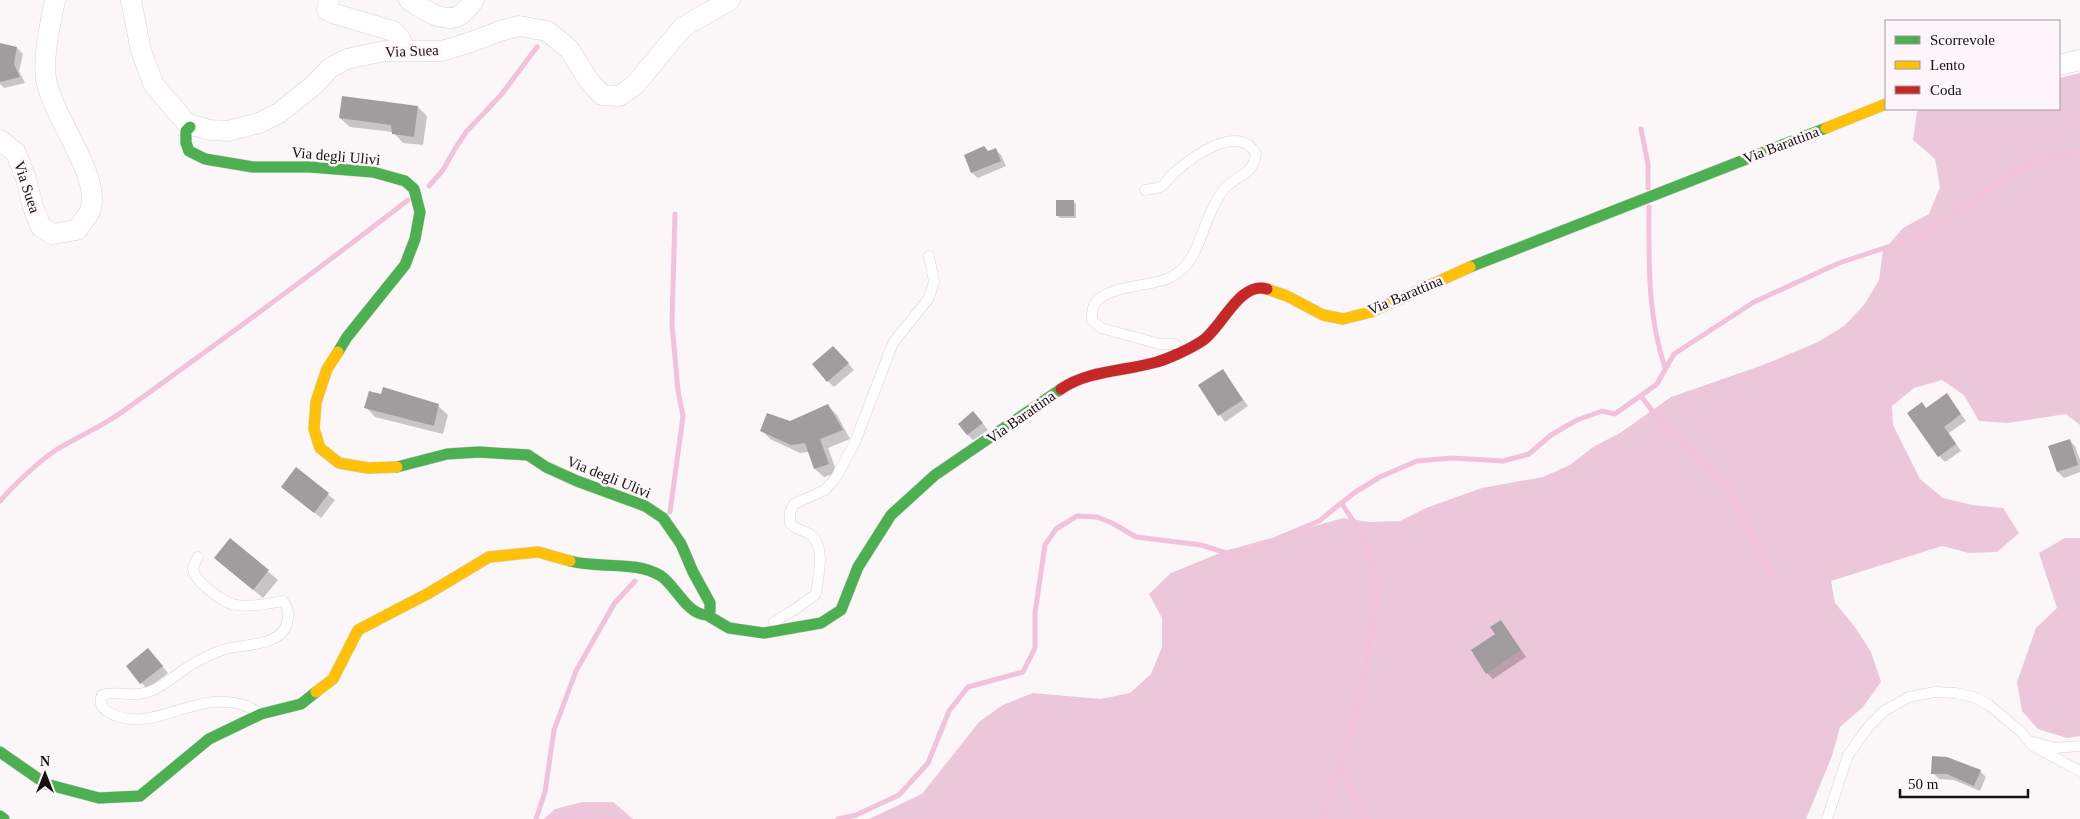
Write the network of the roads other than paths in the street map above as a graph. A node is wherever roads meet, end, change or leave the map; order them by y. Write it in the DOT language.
graph roads {
  1 [pos="55,0"];
  2 [pos="131,0"];
  3 [pos="329,0"];
  4 [pos="409,0"];
  5 [pos="474,0"];
  6 [pos="730,0"];
  7 [pos="404,51"];
  8 [pos="2080,60"];
  9 [pos="2060,65"];
  10 [pos="1885,104"];
  11 [pos="190,127"];
  12 [pos="0,140"];
  13 [pos="1144,190"];
  14 [pos="929,256"];
  15 [pos="1189,348"];
  16 [pos="198,557"];
  17 [pos="707,615"];
  18 [pos="764,632"];
  19 [pos="261,714"];
  20 [pos="2028,740"];
  21 [pos="2080,746"];
  22 [pos="0,752"];
  23 [pos="2080,772"];
  24 [pos="0,816"];
  25 [pos="4,819"];
  26 [pos="1827,819"];
  1 -- 12 [label="street, Via Suea"];
  2 -- 11 [label="street"];
  3 -- 7 [label="street"];
  4 -- 5 [label="street"];
  6 -- 7 [label="street, Via Suea"];
  7 -- 11 [label="street, Via Suea"];
  8 -- 9 [label="street"];
  10 -- 15 [label="main road, Via Barattina"];
  11 -- 17 [label="main road, Via degli Ulivi"];
  13 -- 15 [label="lane"];
  14 -- 18 [label="lane"];
  15 -- 18 [label="main road, Via Barattina"];
  16 -- 19 [label="lane"];
  17 -- 18 [label="main road, Via Barattina"];
  17 -- 19 [label="main road"];
  19 -- 22 [label="main road"];
  20 -- 21 [label="lane"];
  20 -- 23 [label="lane"];
  20 -- 26 [label="lane"];
  24 -- 25 [label="main road"];
}
